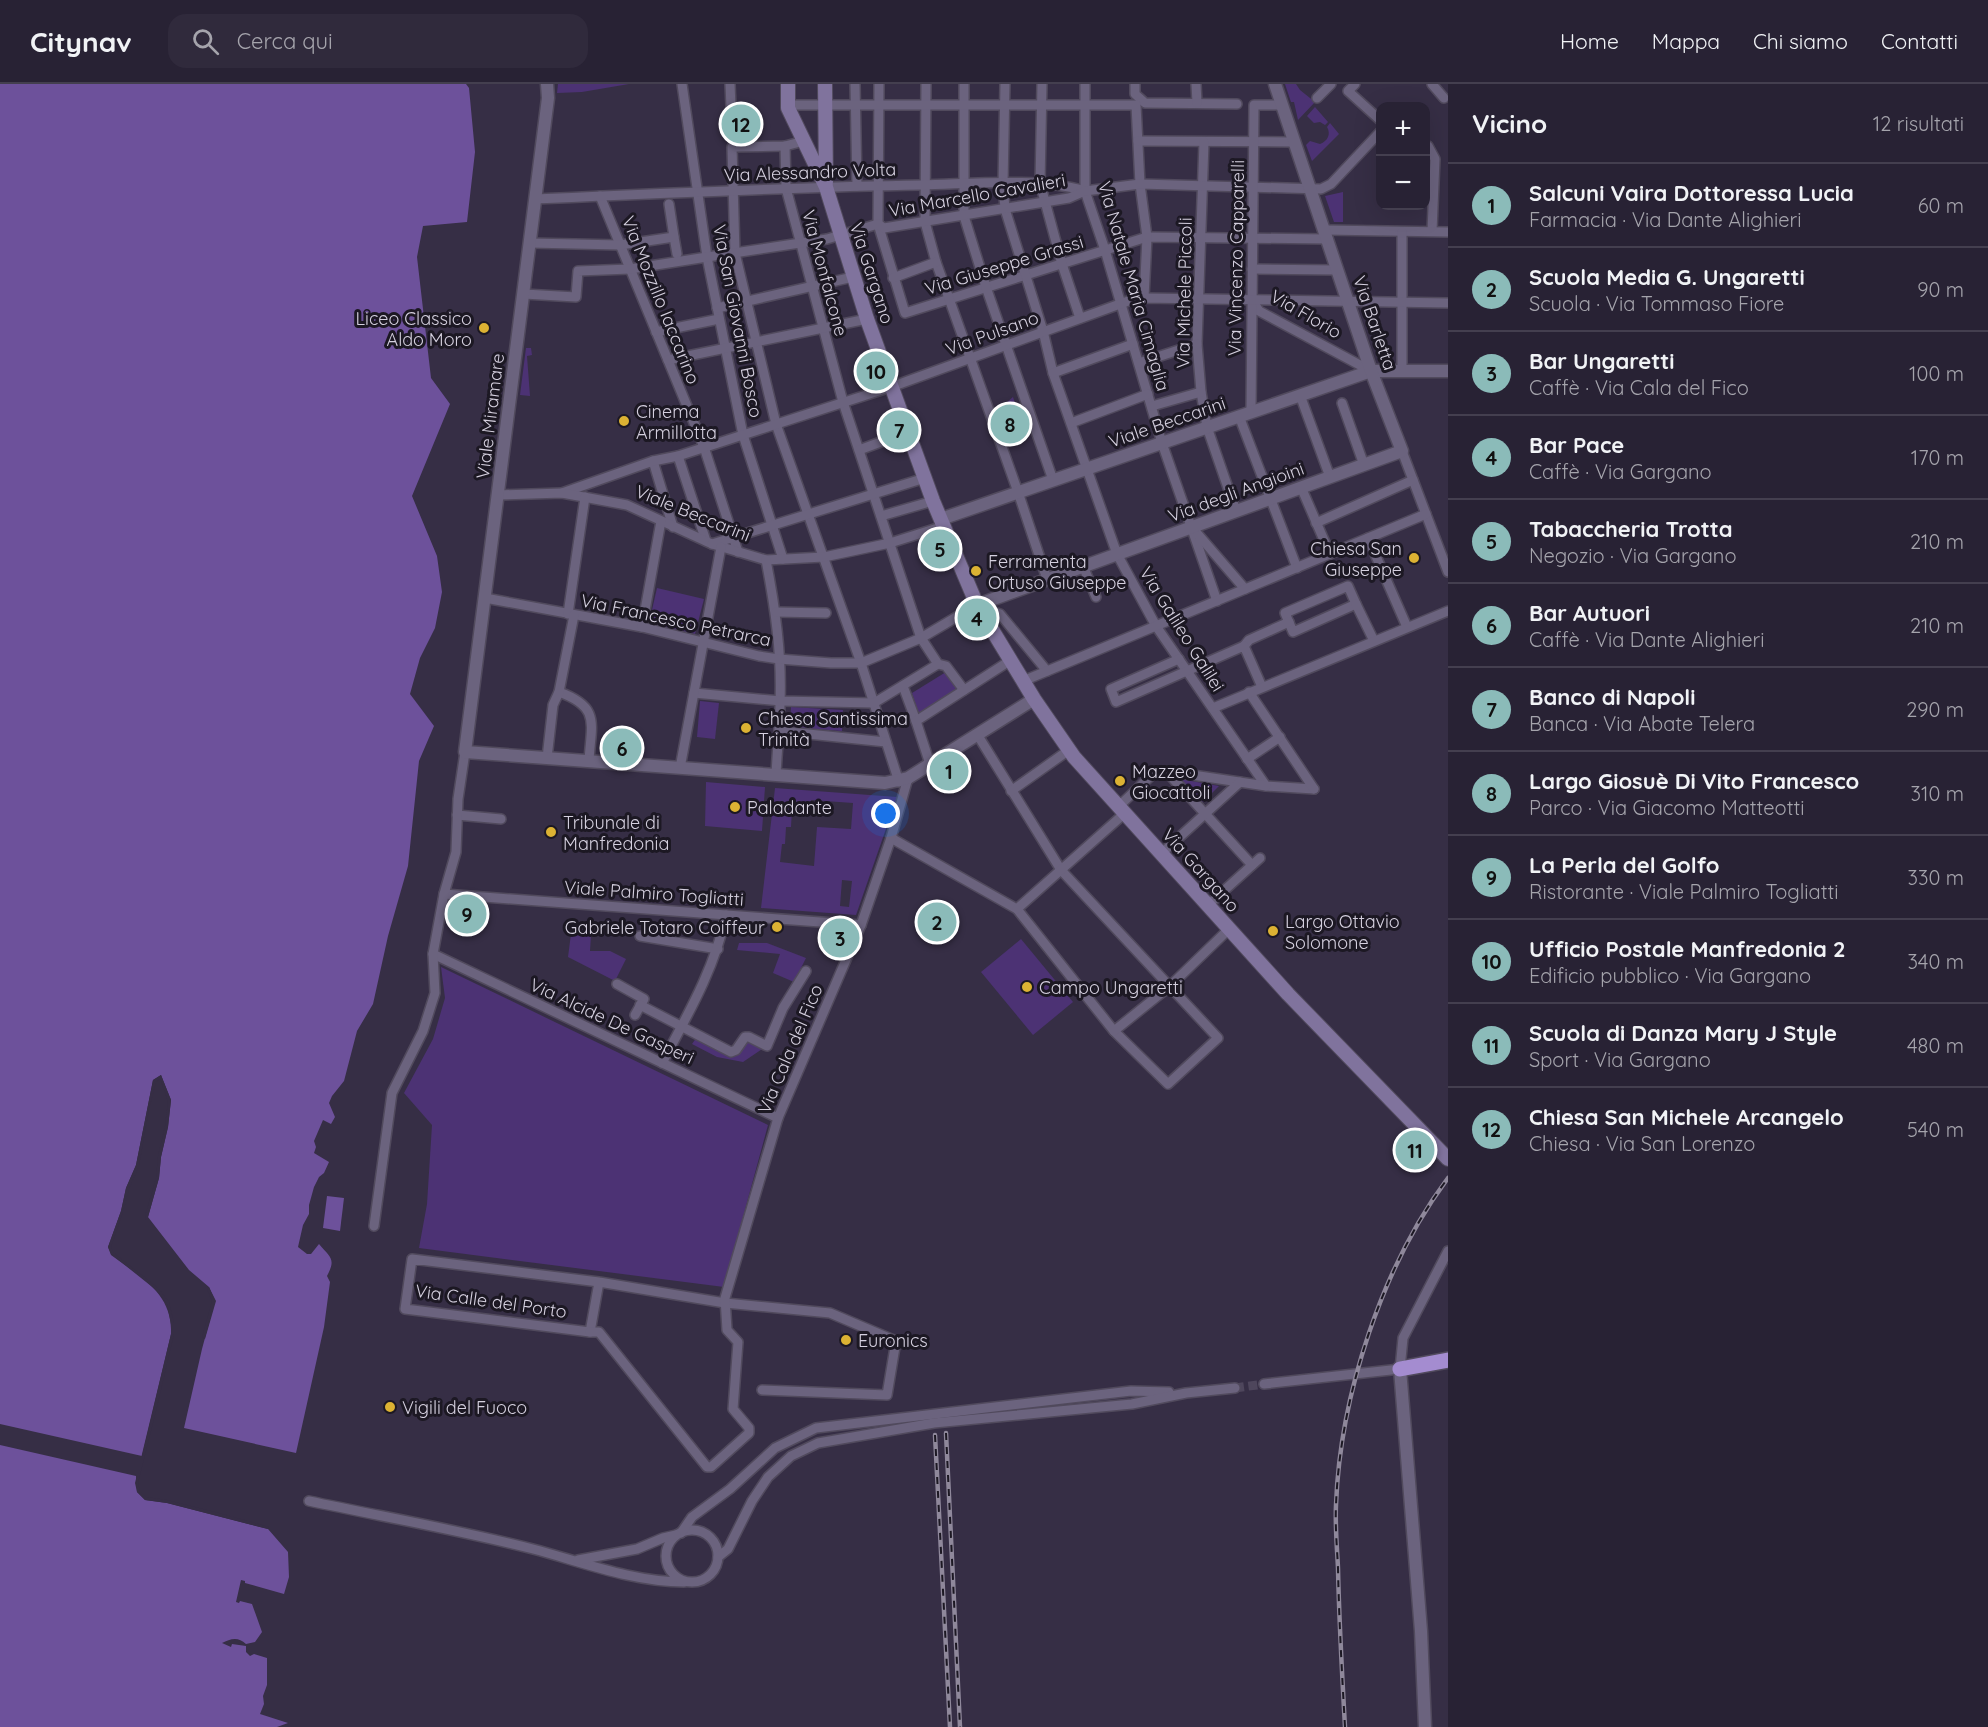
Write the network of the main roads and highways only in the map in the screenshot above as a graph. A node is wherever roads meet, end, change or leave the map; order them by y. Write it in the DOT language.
graph roads {
  1 [pos="788,84"];
  2 [pos="825,84"];
  3 [pos="826,187"];
  4 [pos="1426,1136"];
  5 [pos="1448,1159"];
  6 [pos="1448,1168"];
  7 [pos="1448,1361"];
  8 [pos="1400,1368"];
  1 -- 3 [label="main road"];
  2 -- 3 [label="main road"];
  3 -- 4 [label="main road, Via Gargano"];
  4 -- 5 [label="main road, Via Gargano"];
  4 -- 6 [label="main road, Via Gargano"];
  7 -- 8 [label="highway"];
}
